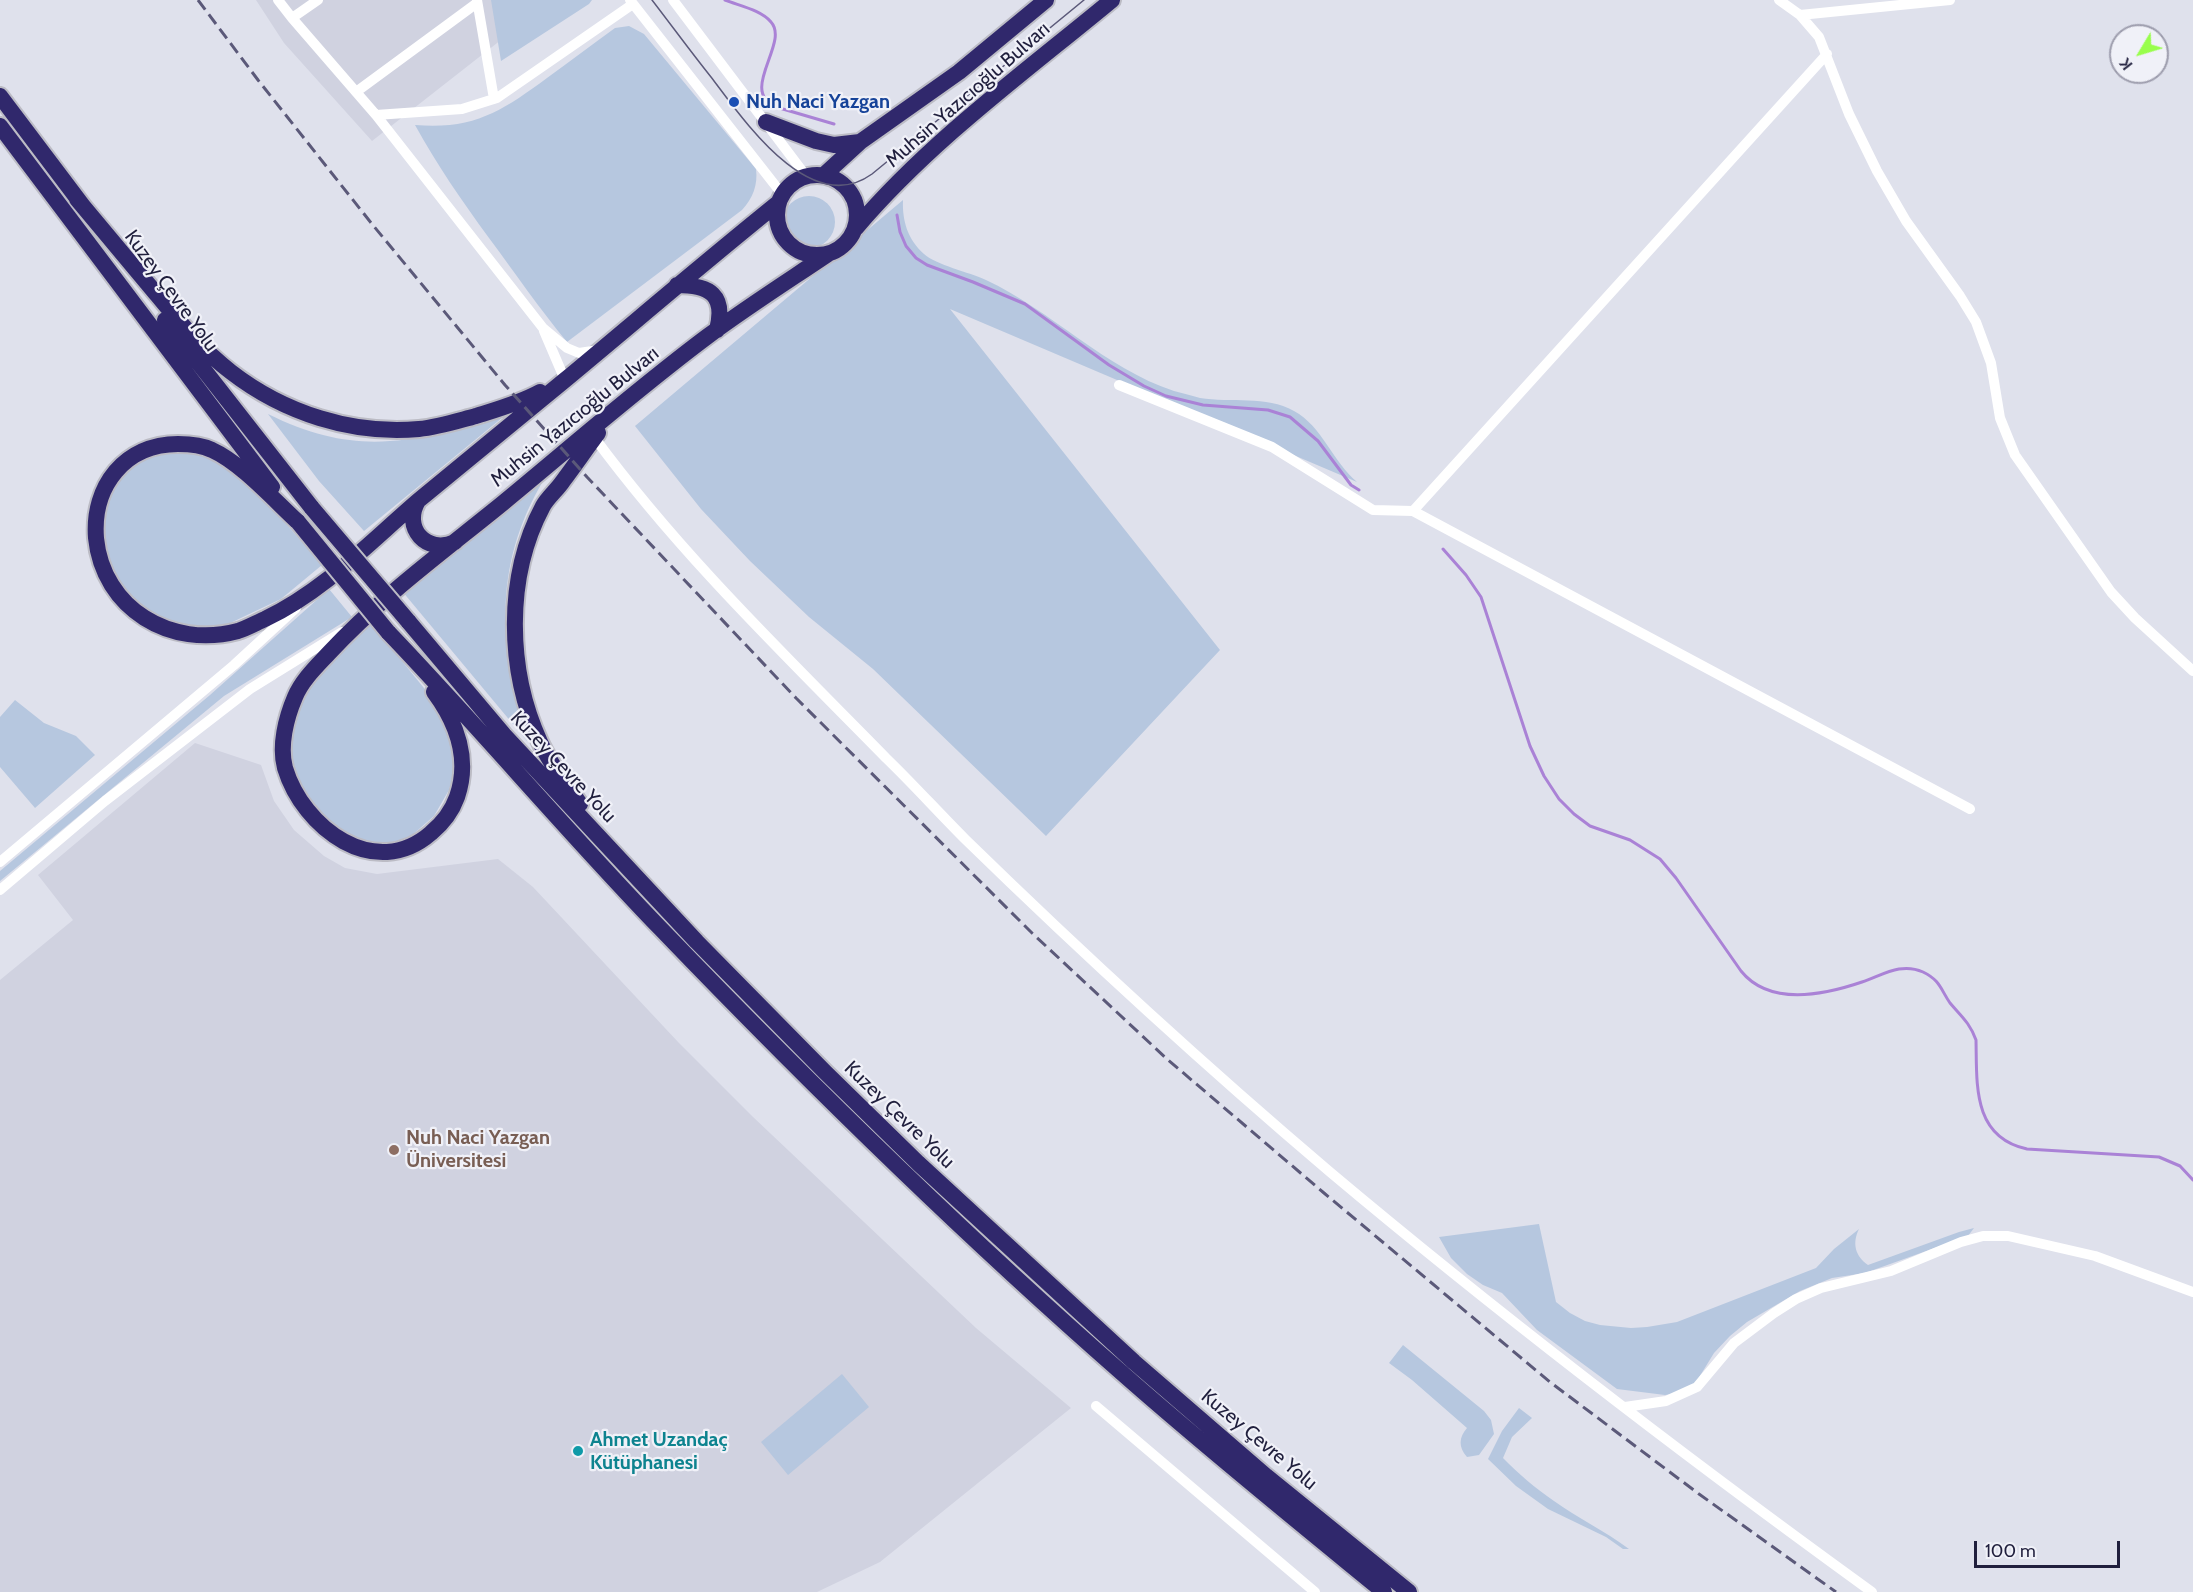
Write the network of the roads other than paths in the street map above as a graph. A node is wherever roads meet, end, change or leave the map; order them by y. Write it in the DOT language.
graph roads {
  1 [pos="279,0"];
  2 [pos="318,0"];
  3 [pos="673,0"];
  4 [pos="1046,0"];
  5 [pos="1112,0"];
  6 [pos="1779,0"];
  7 [pos="1950,0"];
  8 [pos="477,2"];
  9 [pos="632,2"];
  10 [pos="1900,2"];
  11 [pos="1800,15"];
  12 [pos="292,18"];
  13 [pos="1827,54"];
  14 [pos="356,92"];
  15 [pos="0,96"];
  16 [pos="494,99"];
  17 [pos="376,115"];
  18 [pos="766,122"];
  19 [pos="0,126"];
  20 [pos="860,142"];
  21 [pos="824,175"];
  22 [pos="806,176"];
  23 [pos="77,199"];
  24 [pos="780,199"];
  25 [pos="856,228"];
  26 [pos="828,254"];
  27 [pos="677,285"];
  28 [pos="543,328"];
  29 [pos="717,330"];
  30 [pos="600,350"];
  31 [pos="565,380"];
  32 [pos="1119,385"];
  33 [pos="611,415"];
  34 [pos="594,437"];
  35 [pos="418,501"];
  36 [pos="1413,511"];
  37 [pos="298,522"];
  38 [pos="455,542"];
  39 [pos="319,587"];
  40 [pos="356,624"];
  41 [pos="388,632"];
  42 [pos="2193,671"];
  43 [pos="1970,809"];
  44 [pos="0,862"];
  45 [pos="0,890"];
  46 [pos="697,942"];
  47 [pos="2193,1293"];
  48 [pos="1096,1406"];
  49 [pos="1625,1407"];
  50 [pos="1315,1592"];
  51 [pos="1384,1592"];
  52 [pos="1409,1592"];
  53 [pos="1872,1592"];
  1 -- 12 [label="street"];
  2 -- 12 [label="street"];
  3 -- 18 [label="street"];
  4 -- 20 [label="highway, Muhsin Yazıcıoğlu Bulvarı"];
  5 -- 25 [label="highway, Muhsin Yazıcıoğlu Bulvarı"];
  6 -- 11 [label="street"];
  7 -- 10 [label="street"];
  8 -- 14 [label="street"];
  8 -- 16 [label="street"];
  9 -- 16 [label="street"];
  9 -- 24 [label="street"];
  10 -- 11 [label="street"];
  11 -- 13 [label="street"];
  12 -- 14 [label="street"];
  13 -- 36 [label="street"];
  13 -- 42 [label="street"];
  14 -- 17 [label="street"];
  15 -- 23 [label="highway, Kuzey Çevre Yolu"];
  16 -- 17 [label="street"];
  17 -- 28 [label="street"];
  18 -- 20 [label="highway"];
  18 -- 22 [label="street"];
  19 -- 37 [label="highway, Kuzey Çevre Yolu"];
  20 -- 21 [label="highway, Muhsin Yazıcıoğlu Bulvarı"];
  21 -- 22 [label="highway"];
  21 -- 25 [label="highway"];
  22 -- 24 [label="highway"];
  23 -- 31 [label="highway"];
  23 -- 46 [label="highway, Kuzey Çevre Yolu, bridge"];
  24 -- 26 [label="highway"];
  24 -- 27 [label="highway, Muhsin Yazıcıoğlu Bulvarı"];
  25 -- 26 [label="highway"];
  26 -- 29 [label="highway, Muhsin Yazıcıoğlu Bulvarı"];
  27 -- 29 [label="highway"];
  27 -- 30 [label="highway, Muhsin Yazıcıoğlu Bulvarı"];
  28 -- 30 [label="street"];
  28 -- 31 [label="street"];
  29 -- 33 [label="highway, Muhsin Yazıcıoğlu Bulvarı"];
  30 -- 31 [label="highway, Muhsin Yazıcıoğlu Bulvarı"];
  31 -- 35 [label="highway, Muhsin Yazıcıoğlu Bulvarı"];
  32 -- 36 [label="street"];
  33 -- 34 [label="highway"];
  33 -- 38 [label="highway, Muhsin Yazıcıoğlu Bulvarı"];
  34 -- 46 [label="highway"];
  34 -- 49 [label="street"];
  35 -- 38 [label="highway"];
  35 -- 39 [label="highway, Muhsin Yazıcıoğlu Bulvarı"];
  36 -- 43 [label="street"];
  37 -- 39 [label="highway, Muhsin Yazıcıoğlu Bulvarı"];
  37 -- 41 [label="highway, bridge"];
  38 -- 40 [label="highway, Muhsin Yazıcıoğlu Bulvarı"];
  39 -- 44 [label="street"];
  40 -- 41 [label="highway, Muhsin Yazıcıoğlu Bulvarı"];
  40 -- 45 [label="street"];
  41 -- 51 [label="highway, Kuzey Çevre Yolu"];
  46 -- 52 [label="highway, Kuzey Çevre Yolu"];
  47 -- 49 [label="street"];
  48 -- 50 [label="street"];
  49 -- 53 [label="street"];
}
